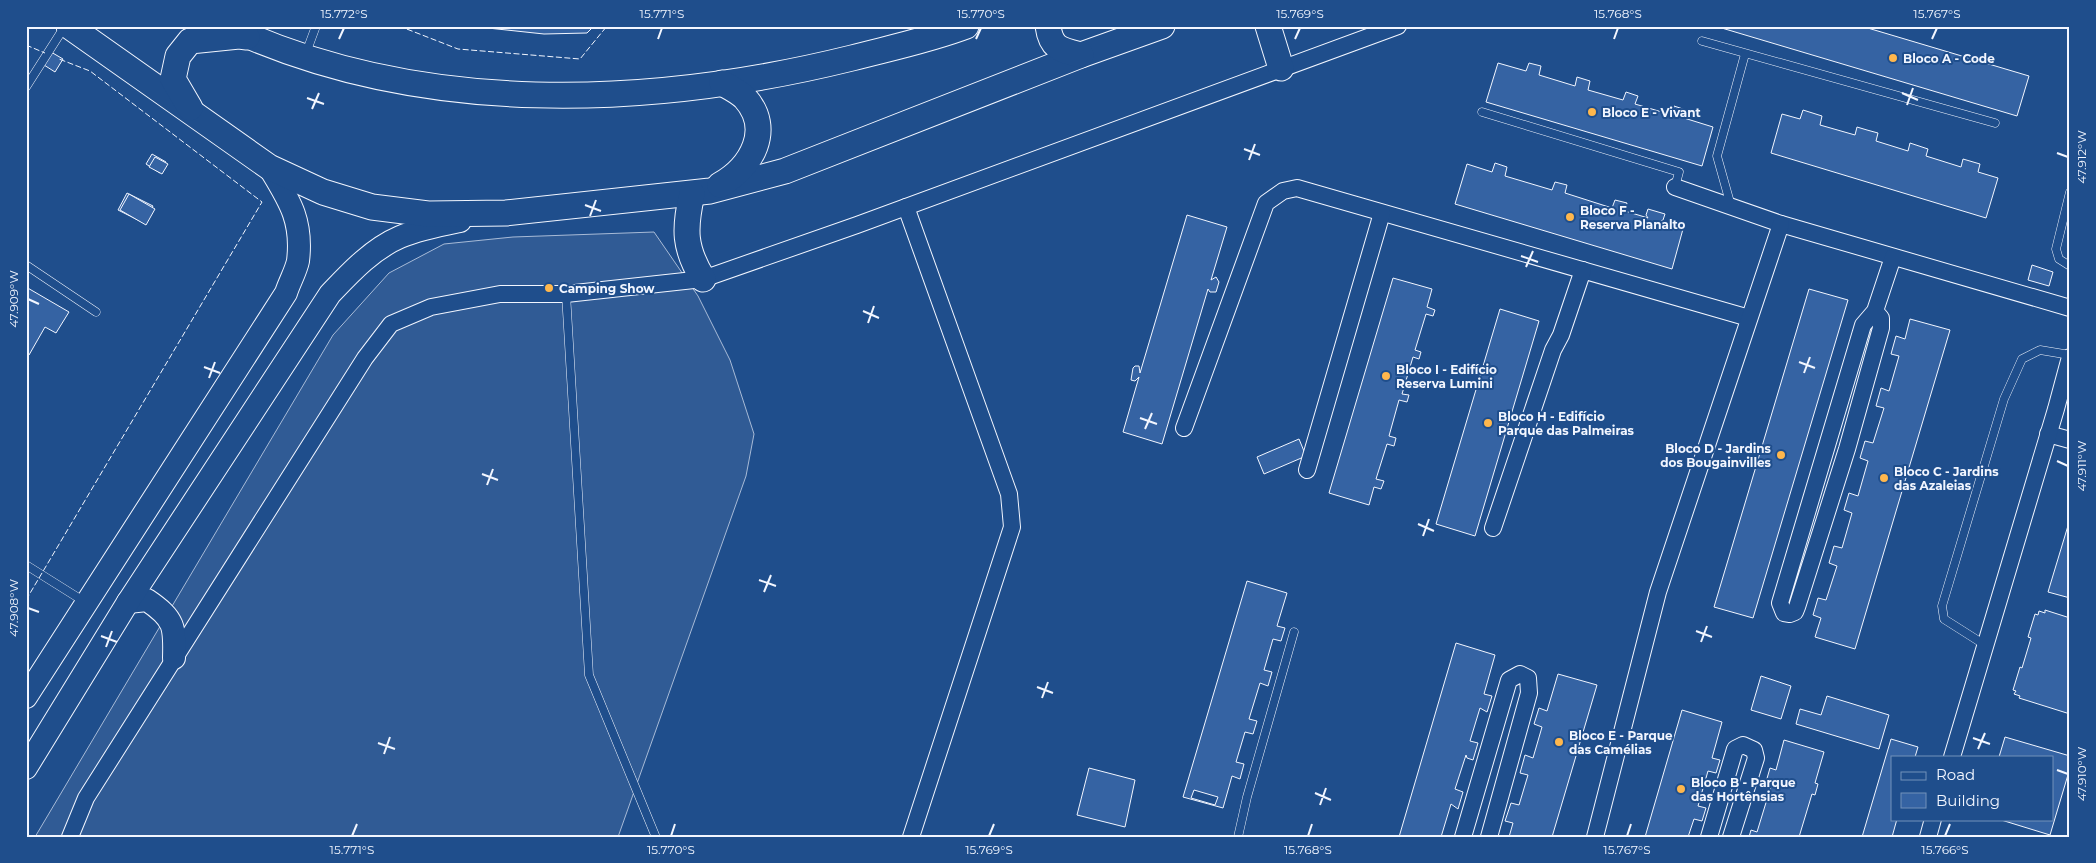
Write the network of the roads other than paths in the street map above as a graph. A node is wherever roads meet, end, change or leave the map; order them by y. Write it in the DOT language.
graph roads {
  1 [pos="65,26"];
  2 [pos="69,26"];
  3 [pos="226,26"];
  4 [pos="316,26"];
  5 [pos="966,26"];
  6 [pos="1048,26"];
  7 [pos="1162,26"];
  8 [pos="1268,26"];
  9 [pos="1398,26"];
  10 [pos="249,37"];
  11 [pos="1702,41"];
  12 [pos="1745,54"];
  13 [pos="1081,55"];
  14 [pos="305,57"];
  15 [pos="1281,68"];
  16 [pos="722,83"];
  17 [pos="26,87"];
  18 [pos="1482,112"];
  19 [pos="193,114"];
  20 [pos="1995,123"];
  21 [pos="268,167"];
  22 [pos="1675,187"];
  23 [pos="701,192"];
  24 [pos="2070,192"];
  25 [pos="1731,206"];
  26 [pos="906,207"];
  27 [pos="1382,212"];
  28 [pos="506,213"];
  29 [pos="1781,224"];
  30 [pos="1893,257"];
  31 [pos="26,265"];
  32 [pos="2070,266"];
  33 [pos="1583,270"];
  34 [pos="703,279"];
  35 [pos="566,294"];
  36 [pos="2070,308"];
  37 [pos="1875,310"];
  38 [pos="96,312"];
  39 [pos="1750,318"];
  40 [pos="2070,356"];
  41 [pos="2063,411"];
  42 [pos="1184,428"];
  43 [pos="2048,434"];
  44 [pos="2070,440"];
  45 [pos="1307,470"];
  46 [pos="1493,528"];
  47 [pos="26,565"];
  48 [pos="128,602"];
  49 [pos="87,603"];
  50 [pos="1294,632"];
  51 [pos="1985,645"];
  52 [pos="174,658"];
  53 [pos="26,697"];
  54 [pos="1952,756"];
  55 [pos="26,768"];
  56 [pos="1933,820"];
  57 [pos="655,835"];
  58 [pos="70,837"];
  59 [pos="911,837"];
  60 [pos="1238,837"];
  61 [pos="1463,837"];
  62 [pos="1489,837"];
  63 [pos="1595,837"];
  64 [pos="1709,837"];
  65 [pos="1731,837"];
  66 [pos="1928,837"];
  1 -- 17 [label="lane"];
  2 -- 19 [label="main road"];
  3 -- 10 [label="main road"];
  4 -- 14 [label="lane"];
  5 -- 16 [label="main road"];
  6 -- 13 [label="main road"];
  7 -- 13 [label="main road"];
  8 -- 15 [label="main road"];
  9 -- 15 [label="street"];
  10 -- 14 [label="main road"];
  10 -- 19 [label="main road"];
  11 -- 12 [label="lane"];
  12 -- 20 [label="lane"];
  12 -- 25 [label="lane"];
  13 -- 23 [label="main road"];
  14 -- 16 [label="main road"];
  15 -- 26 [label="street"];
  16 -- 23 [label="main road"];
  18 -- 22 [label="lane"];
  19 -- 21 [label="main road"];
  21 -- 28 [label="main road"];
  21 -- 49 [label="main road"];
  22 -- 25 [label="street"];
  23 -- 28 [label="main road"];
  23 -- 34 [label="main road"];
  24 -- 32 [label="lane"];
  25 -- 29 [label="street"];
  26 -- 34 [label="street"];
  26 -- 59 [label="street"];
  27 -- 33 [label="street"];
  27 -- 42 [label="street"];
  27 -- 45 [label="street"];
  28 -- 48 [label="main road"];
  29 -- 30 [label="street"];
  29 -- 39 [label="street"];
  30 -- 36 [label="street"];
  30 -- 37 [label="street"];
  31 -- 38 [label="lane"];
  33 -- 39 [label="street"];
  33 -- 46 [label="street"];
  34 -- 35 [label="street"];
  35 -- 52 [label="street"];
  35 -- 57 [label="lane"];
  37 -- 37 [label="street"];
  39 -- 63 [label="street"];
  40 -- 41 [label="street"];
  40 -- 51 [label="lane"];
  41 -- 43 [label="street"];
  43 -- 44 [label="street"];
  43 -- 51 [label="street"];
  47 -- 49 [label="lane"];
  48 -- 52 [label="main road"];
  48 -- 55 [label="main road"];
  49 -- 53 [label="main road"];
  50 -- 60 [label="lane"];
  51 -- 54 [label="street"];
  52 -- 58 [label="street"];
  56 -- 66 [label="street"];
  61 -- 62 [label="street"];
  64 -- 65 [label="street"];
}
